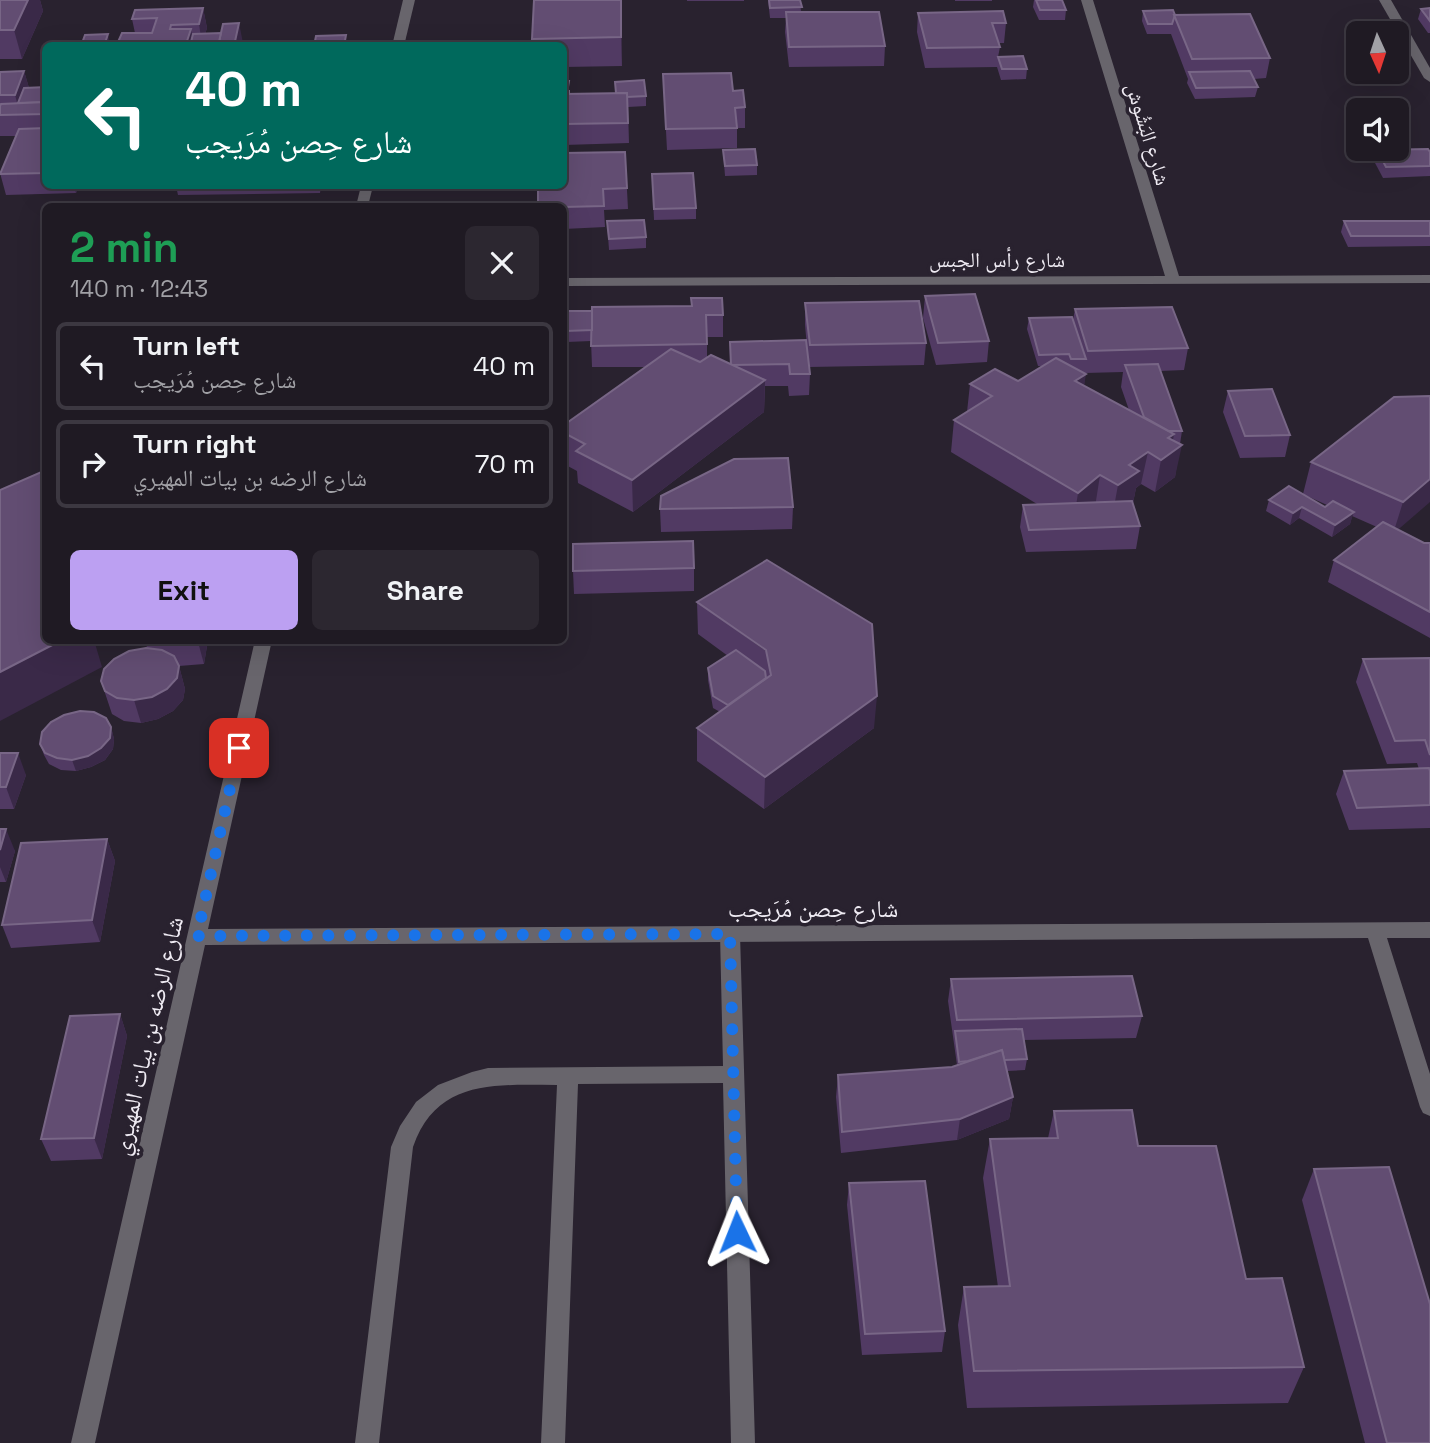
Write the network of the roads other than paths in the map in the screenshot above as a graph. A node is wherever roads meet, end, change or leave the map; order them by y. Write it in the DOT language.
graph roads {
  1 [pos="409,0"];
  2 [pos="1087,0"];
  3 [pos="1385,0"];
  4 [pos="399,42"];
  5 [pos="1430,78"];
  6 [pos="1430,279"];
  7 [pos="1173,280"];
  8 [pos="567,282"];
  9 [pos="263,644"];
  10 [pos="1375,930"];
  11 [pos="1430,930"];
  12 [pos="730,934"];
  13 [pos="197,936"];
  14 [pos="733,1074"];
  15 [pos="568,1077"];
  16 [pos="1430,1107"];
  17 [pos="83,1443"];
  18 [pos="367,1443"];
  19 [pos="553,1443"];
  20 [pos="743,1443"];
  1 -- 4 [label="street"];
  2 -- 7 [label="street, شارع البَشُوش"];
  3 -- 5 [label="street"];
  6 -- 7 [label="street, شارع رأس الجبس"];
  7 -- 8 [label="street, شارع رأس الجبس"];
  9 -- 13 [label="street, شارع الرضه بن بيات المهيري"];
  10 -- 11 [label="street, شارع حِصن مُرَيجب"];
  10 -- 12 [label="street, شارع حِصن مُرَيجب"];
  10 -- 16 [label="street"];
  12 -- 13 [label="street, شارع حِصن مُرَيجب"];
  12 -- 14 [label="street"];
  13 -- 17 [label="street, شارع الرضه بن بيات المهيري"];
  14 -- 15 [label="street"];
  14 -- 20 [label="street"];
  15 -- 18 [label="street"];
  15 -- 19 [label="street"];
}
